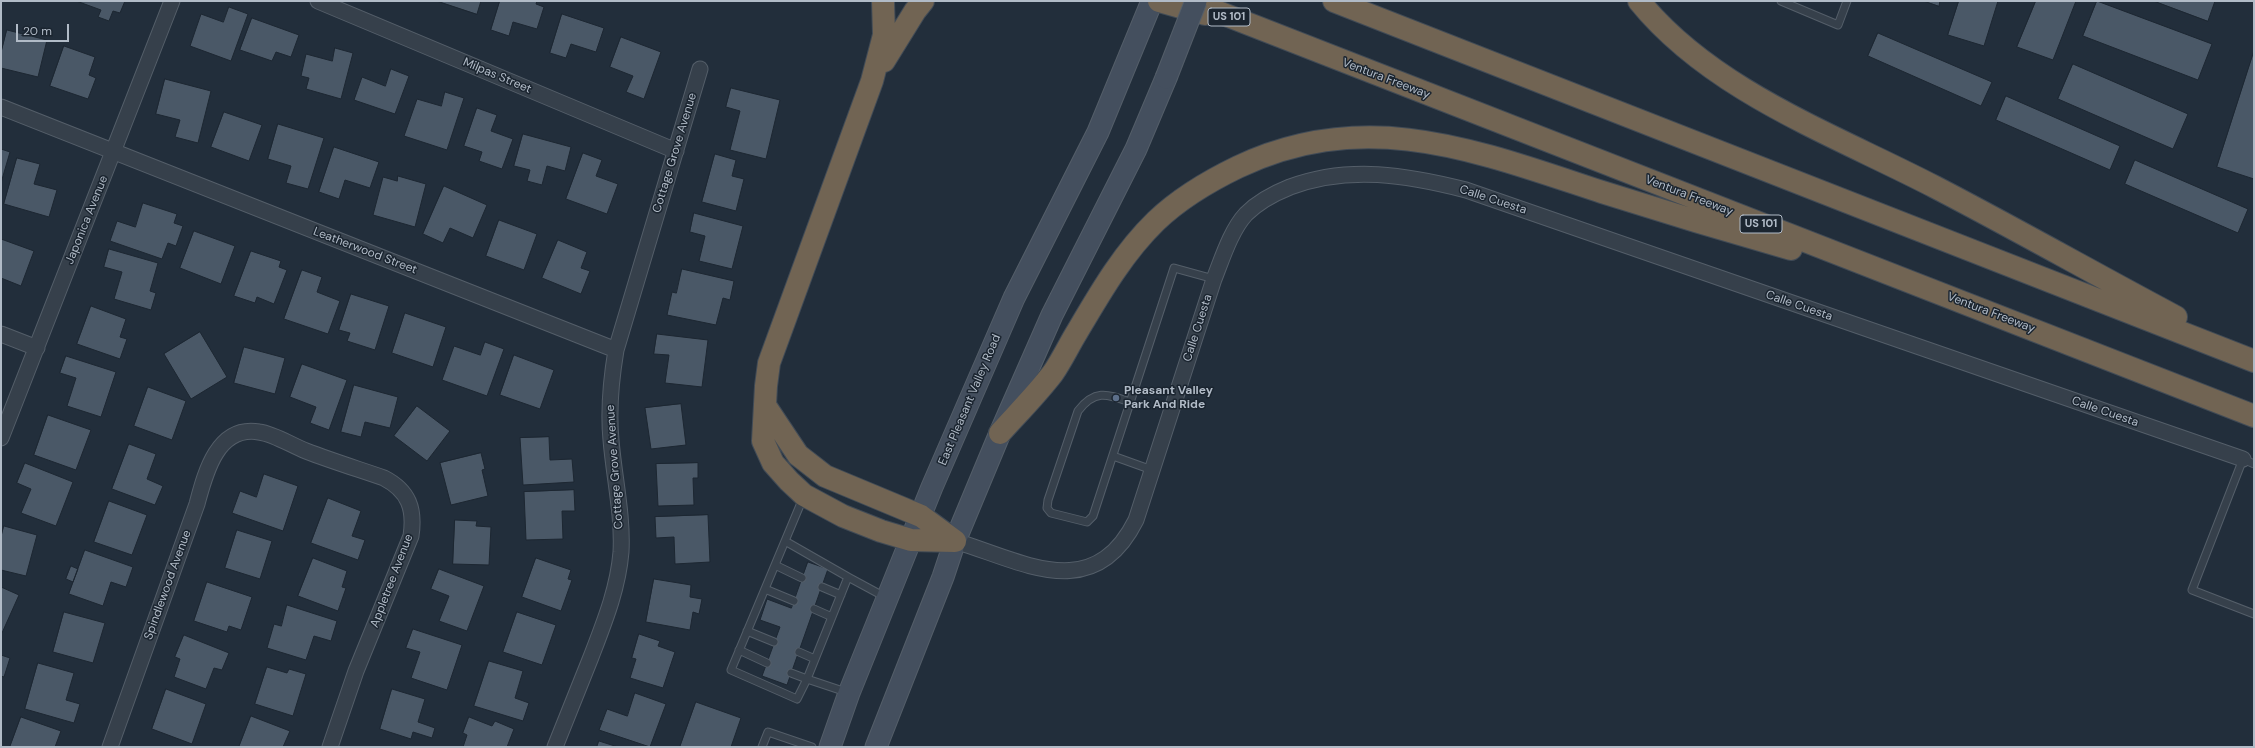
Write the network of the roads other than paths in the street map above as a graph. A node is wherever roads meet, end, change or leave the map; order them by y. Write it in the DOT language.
graph roads {
  1 [pos="172,1"];
  2 [pos="318,1"];
  3 [pos="883,1"];
  4 [pos="923,1"];
  5 [pos="1152,1"];
  6 [pos="1159,1"];
  7 [pos="1190,1"];
  8 [pos="1196,1"];
  9 [pos="1334,1"];
  10 [pos="1640,1"];
  11 [pos="1781,1"];
  12 [pos="1847,1"];
  13 [pos="1268,33"];
  14 [pos="700,69"];
  15 [pos="872,81"];
  16 [pos="1,107"];
  17 [pos="676,151"];
  18 [pos="114,152"];
  19 [pos="1214,279"];
  20 [pos="1908,281"];
  21 [pos="1,334"];
  22 [pos="36,348"];
  23 [pos="616,350"];
  24 [pos="2254,360"];
  25 [pos="1130,402"];
  26 [pos="766,407"];
  27 [pos="2254,416"];
  28 [pos="239,433"];
  29 [pos="1000,433"];
  30 [pos="1,438"];
  31 [pos="1113,456"];
  32 [pos="2248,462"];
  33 [pos="1152,470"];
  34 [pos="804,495"];
  35 [pos="921,516"];
  36 [pos="911,540"];
  37 [pos="785,541"];
  38 [pos="955,542"];
  39 [pos="775,565"];
  40 [pos="848,576"];
  41 [pos="802,578"];
  42 [pos="822,587"];
  43 [pos="765,590"];
  44 [pos="841,595"];
  45 [pos="887,598"];
  46 [pos="794,601"];
  47 [pos="814,609"];
  48 [pos="2254,614"];
  49 [pos="832,617"];
  50 [pos="747,631"];
  51 [pos="774,642"];
  52 [pos="739,650"];
  53 [pos="799,652"];
  54 [pos="815,659"];
  55 [pos="767,662"];
  56 [pos="791,672"];
  57 [pos="807,679"];
  58 [pos="849,693"];
  59 [pos="110,747"];
  60 [pos="330,747"];
  61 [pos="555,747"];
  62 [pos="762,747"];
  63 [pos="812,747"];
  64 [pos="830,747"];
  65 [pos="876,747"];
  1 -- 18 [label="street, Japonica Avenue"];
  2 -- 17 [label="street, Milpas Street"];
  3 -- 15 [label="highway"];
  4 -- 15 [label="highway"];
  5 -- 35 [label="main road, East Pleasant Valley Road"];
  6 -- 13 [label="highway"];
  7 -- 13 [label="highway, Ventura Freeway / US 101"];
  8 -- 29 [label="main road, bridge"];
  9 -- 24 [label="highway"];
  10 -- 24 [label="highway"];
  11 -- 12 [label="lane"];
  13 -- 20 [label="highway, Ventura Freeway / US 101"];
  14 -- 17 [label="street, Cottage Grove Avenue"];
  15 -- 26 [label="highway"];
  16 -- 18 [label="street, Leatherwood Street"];
  17 -- 23 [label="street, Cottage Grove Avenue"];
  18 -- 22 [label="street, Japonica Avenue"];
  18 -- 23 [label="street, Leatherwood Street"];
  19 -- 25 [label="lane"];
  19 -- 32 [label="street, Calle Cuesta"];
  19 -- 33 [label="street, Calle Cuesta"];
  20 -- 27 [label="highway, Ventura Freeway / US 101"];
  20 -- 29 [label="highway"];
  21 -- 22 [label="street"];
  22 -- 30 [label="street, Japonica Avenue"];
  23 -- 61 [label="street, Cottage Grove Avenue"];
  25 -- 31 [label="lane"];
  25 -- 31 [label="lane"];
  26 -- 34 [label="highway"];
  26 -- 35 [label="highway"];
  28 -- 59 [label="street, Spindlewood Avenue"];
  28 -- 60 [label="street, Appletree Avenue"];
  29 -- 38 [label="main road"];
  31 -- 33 [label="lane"];
  32 -- 48 [label="lane"];
  33 -- 38 [label="street, Calle Cuesta"];
  34 -- 36 [label="highway"];
  34 -- 37 [label="lane"];
  35 -- 36 [label="main road, East Pleasant Valley Road"];
  35 -- 38 [label="highway"];
  36 -- 38 [label="highway"];
  36 -- 45 [label="main road, East Pleasant Valley Road"];
  37 -- 39 [label="lane"];
  37 -- 40 [label="lane"];
  38 -- 65 [label="main road"];
  39 -- 41 [label="lane"];
  39 -- 43 [label="lane"];
  40 -- 44 [label="lane"];
  40 -- 45 [label="lane"];
  42 -- 44 [label="lane"];
  43 -- 46 [label="lane"];
  43 -- 50 [label="lane"];
  44 -- 49 [label="lane"];
  45 -- 58 [label="main road, East Pleasant Valley Road"];
  47 -- 49 [label="lane"];
  49 -- 54 [label="lane"];
  50 -- 51 [label="lane"];
  50 -- 52 [label="lane"];
  52 -- 55 [label="lane"];
  52 -- 57 [label="lane"];
  53 -- 54 [label="lane"];
  54 -- 57 [label="lane"];
  56 -- 57 [label="lane"];
  57 -- 58 [label="lane"];
  58 -- 64 [label="main road, East Pleasant Valley Road"];
  62 -- 63 [label="lane"];
}
